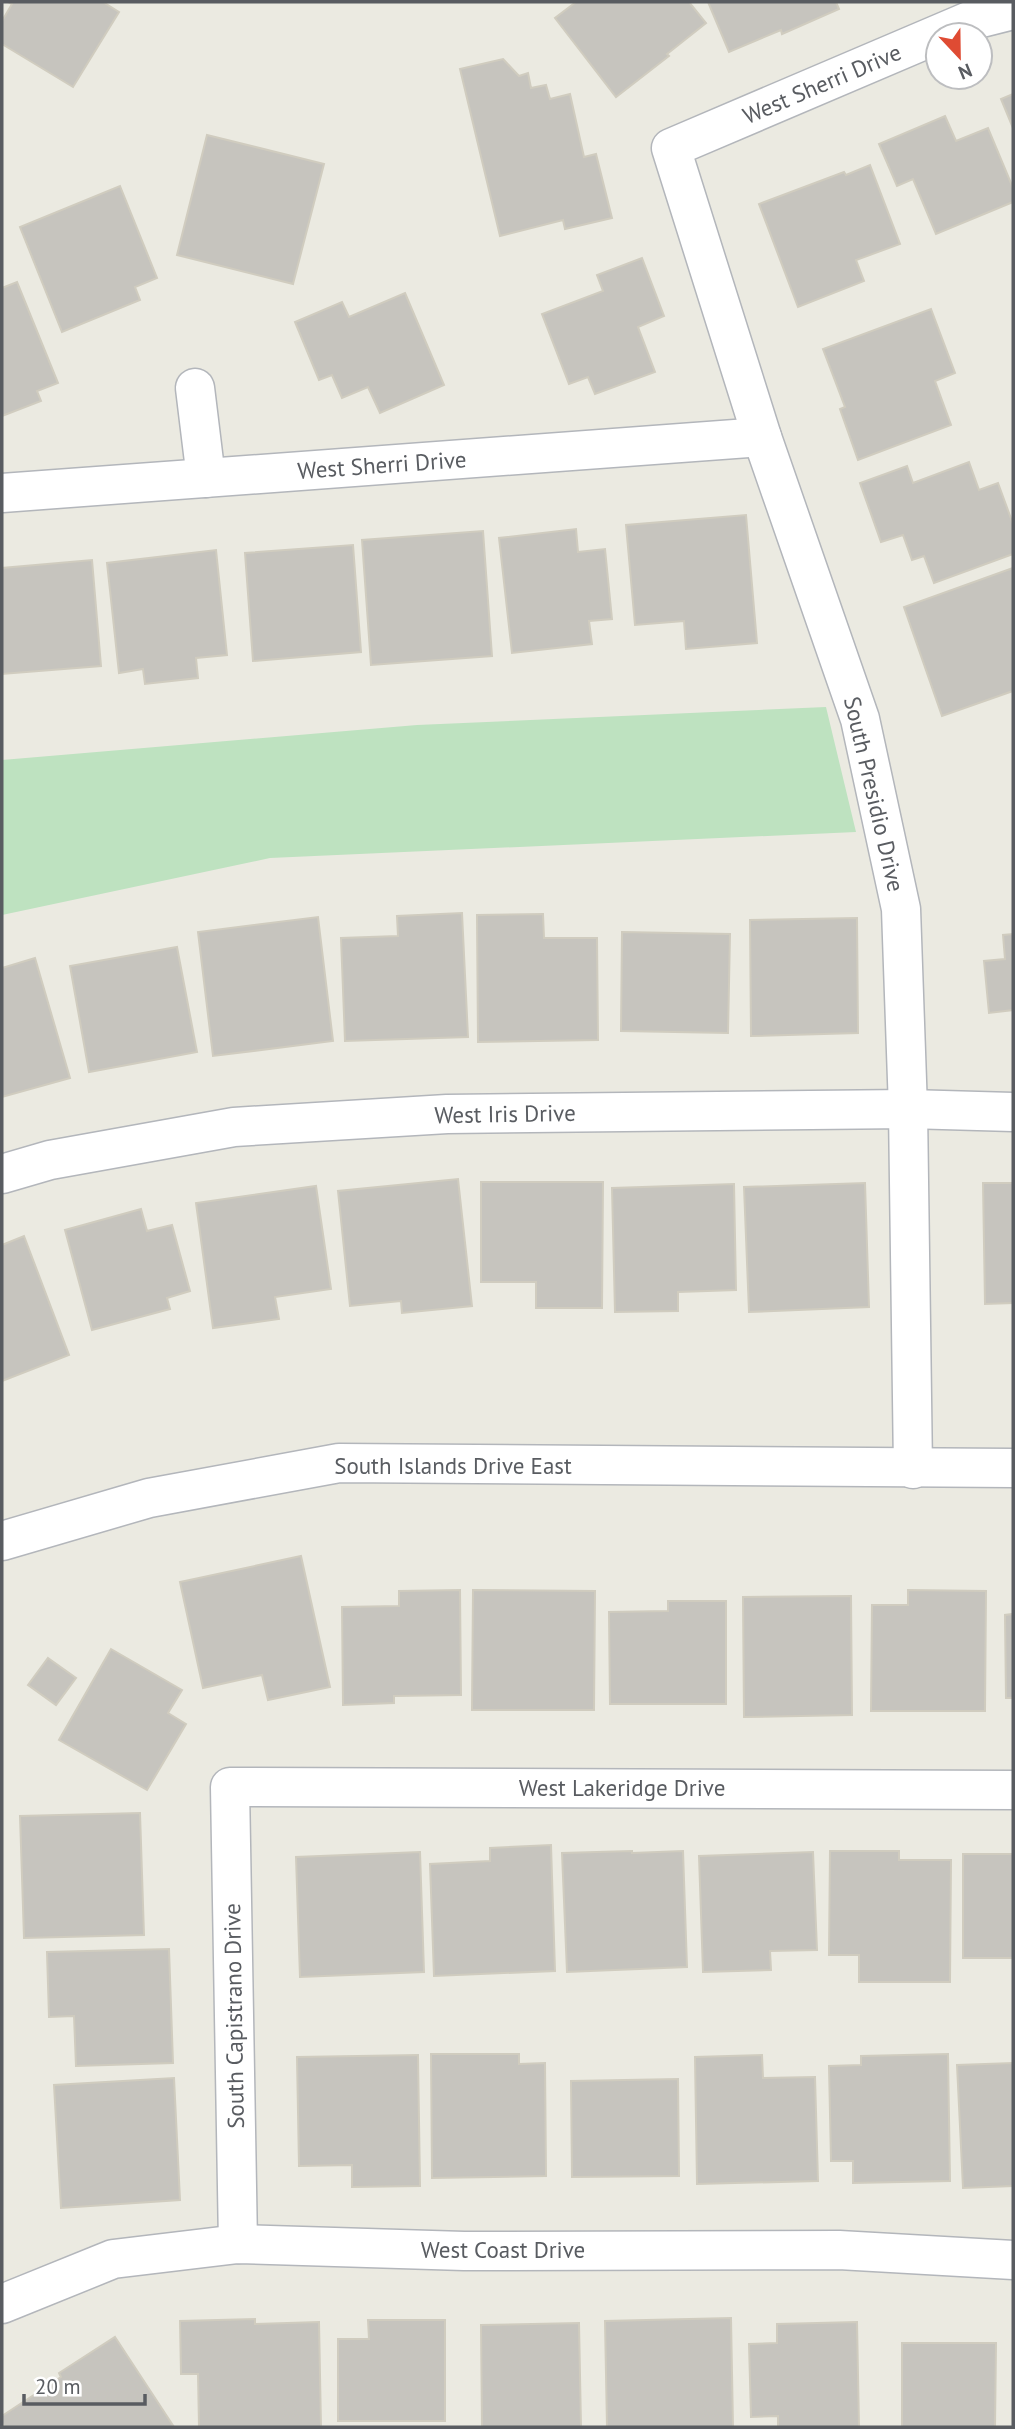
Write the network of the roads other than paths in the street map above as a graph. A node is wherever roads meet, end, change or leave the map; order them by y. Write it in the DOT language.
graph roads {
  1 [pos="1013,10"];
  2 [pos="671,148"];
  3 [pos="195,387"];
  4 [pos="762,437"];
  5 [pos="206,478"];
  6 [pos="2,493"];
  7 [pos="908,1110"];
  8 [pos="1013,1112"];
  9 [pos="2,1174"];
  10 [pos="1013,1468"];
  11 [pos="914,1469"];
  12 [pos="2,1541"];
  13 [pos="230,1787"];
  14 [pos="1013,1790"];
  15 [pos="238,2245"];
  16 [pos="1013,2260"];
  17 [pos="2,2304"];
  1 -- 2 [label="street, West Sherri Drive"];
  2 -- 4 [label="street, South Presidio Drive"];
  3 -- 5 [label="street"];
  4 -- 5 [label="street, West Sherri Drive"];
  4 -- 7 [label="street, South Presidio Drive"];
  5 -- 6 [label="street, West Sherri Drive"];
  7 -- 8 [label="street, West Iris Drive"];
  7 -- 9 [label="street, West Iris Drive"];
  7 -- 11 [label="street, South Presidio Drive"];
  10 -- 11 [label="street, South Islands Drive East"];
  11 -- 12 [label="street, South Islands Drive East"];
  13 -- 14 [label="street, West Lakeridge Drive"];
  13 -- 15 [label="street, South Capistrano Drive"];
  15 -- 16 [label="street, West Coast Drive"];
  15 -- 17 [label="street, West Coast Drive"];
}
